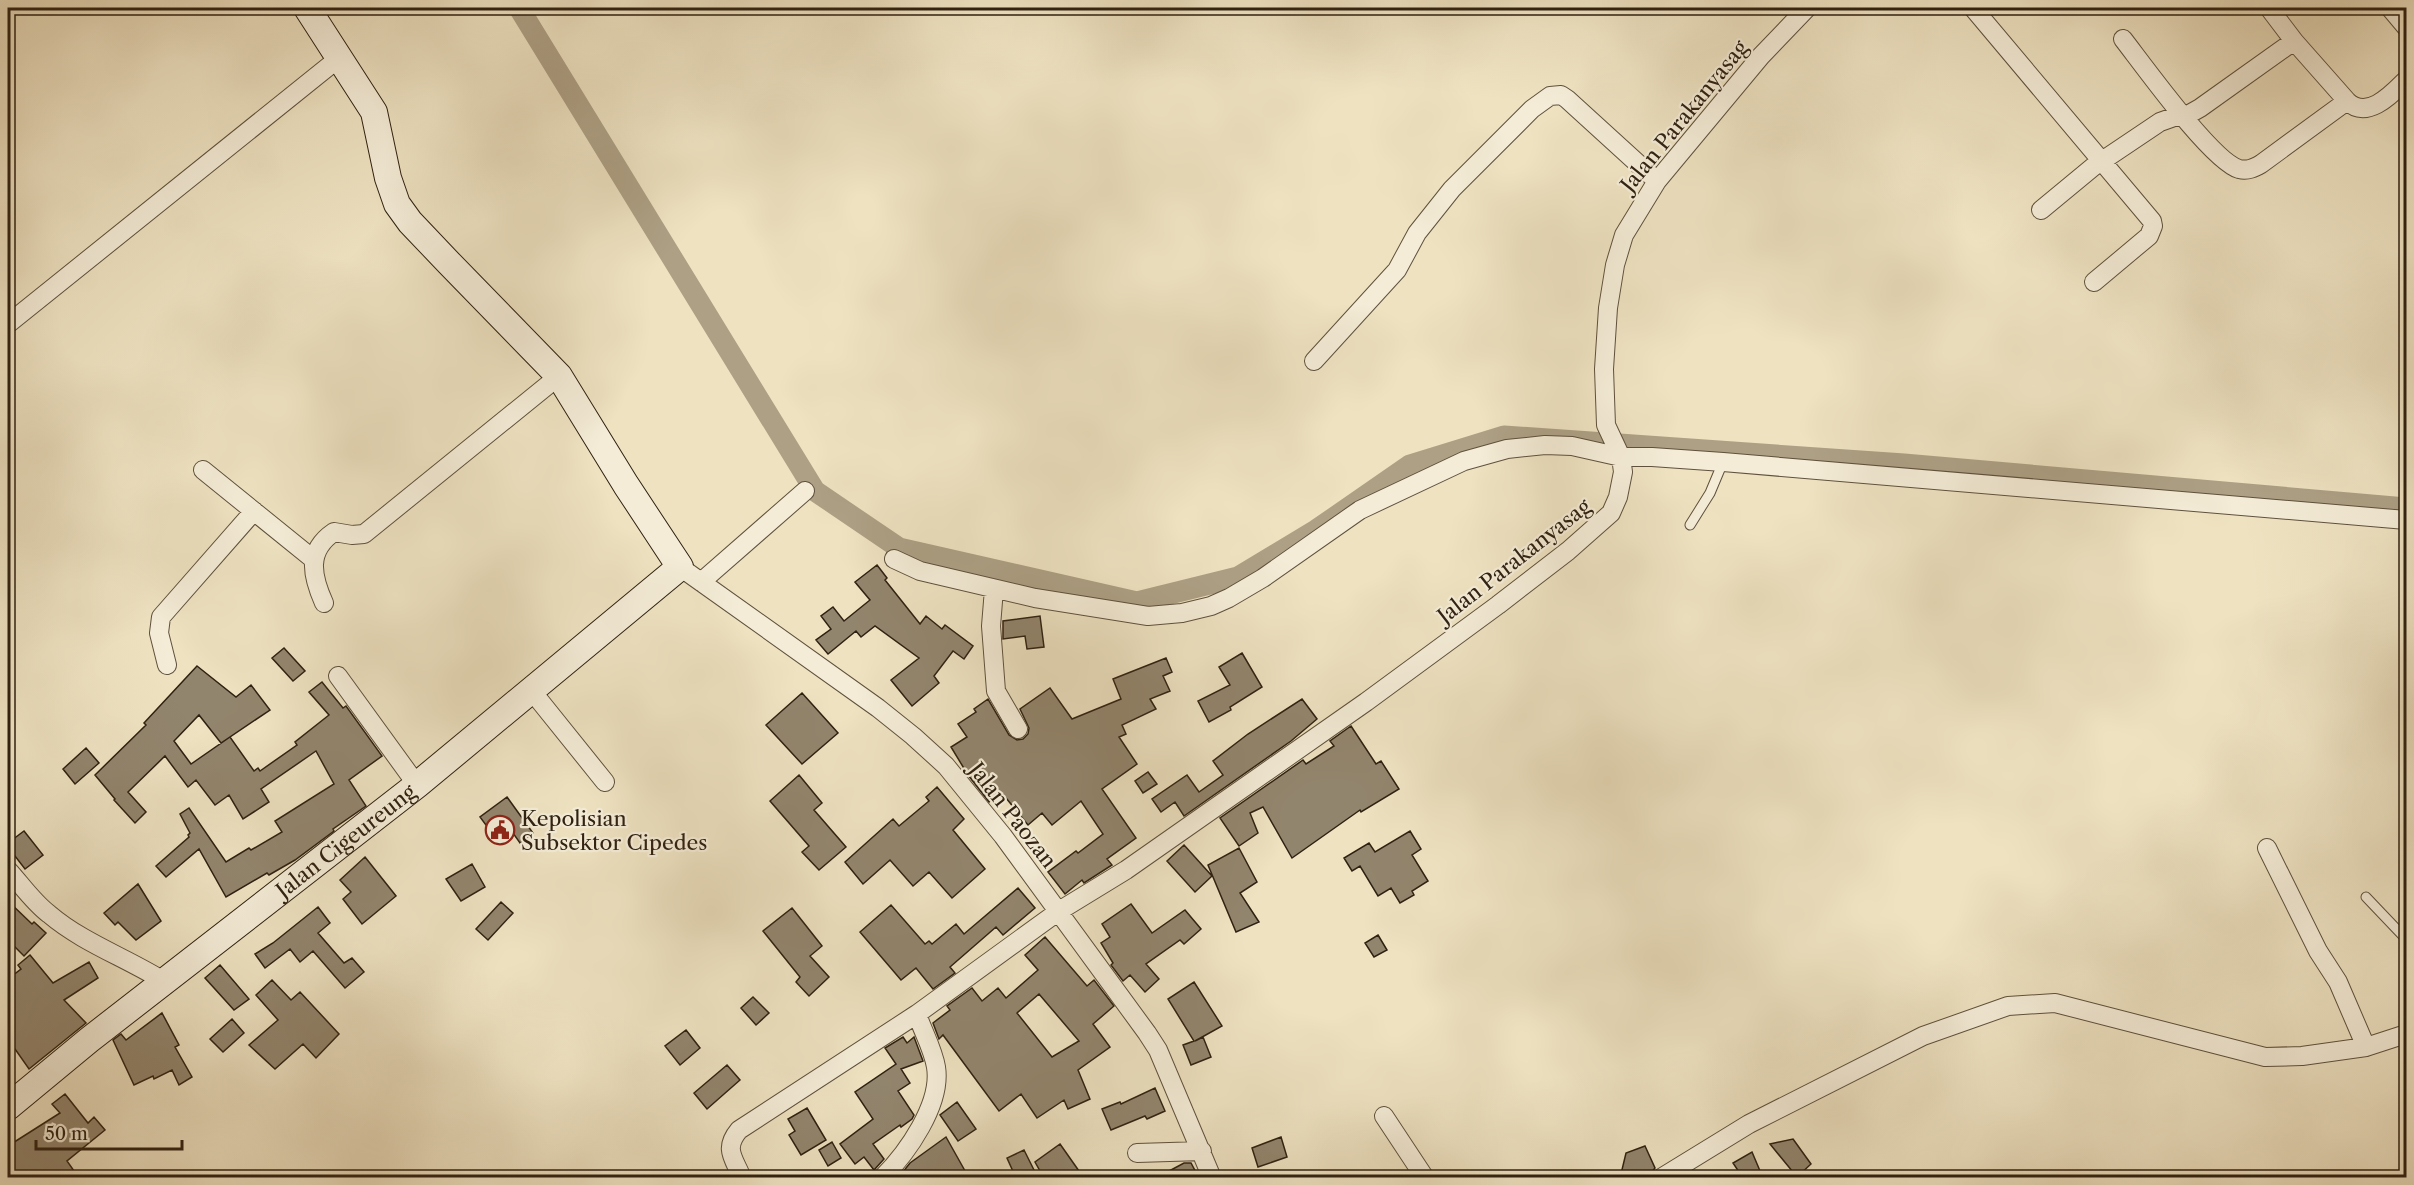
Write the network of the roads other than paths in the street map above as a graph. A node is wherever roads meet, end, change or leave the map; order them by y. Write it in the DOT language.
graph roads {
  1 [pos="307,8"];
  2 [pos="1807,8"];
  3 [pos="1973,8"];
  4 [pos="2269,8"];
  5 [pos="2390,8"];
  6 [pos="2406,27"];
  7 [pos="2123,39"];
  8 [pos="2294,41"];
  9 [pos="339,58"];
  10 [pos="2406,80"];
  11 [pos="2347,101"];
  12 [pos="2184,117"];
  13 [pos="2102,162"];
  14 [pos="1657,181"];
  15 [pos="2041,210"];
  16 [pos="2094,282"];
  17 [pos="8,324"];
  18 [pos="1314,361"];
  19 [pos="559,376"];
  20 [pos="1619,452"];
  21 [pos="1723,462"];
  22 [pos="203,470"];
  23 [pos="805,491"];
  24 [pos="254,511"];
  25 [pos="2406,520"];
  26 [pos="1690,525"];
  27 [pos="894,559"];
  28 [pos="314,560"];
  29 [pos="680,567"];
  30 [pos="701,582"];
  31 [pos="994,589"];
  32 [pos="324,603"];
  33 [pos="167,665"];
  34 [pos="338,676"];
  35 [pos="531,690"];
  36 [pos="1018,729"];
  37 [pos="605,782"];
  38 [pos="417,785"];
  39 [pos="2267,848"];
  40 [pos="8,870"];
  41 [pos="2366,897"];
  42 [pos="1059,911"];
  43 [pos="2406,939"];
  44 [pos="165,982"];
  45 [pos="917,1014"];
  46 [pos="2406,1034"];
  47 [pos="2366,1047"];
  48 [pos="8,1107"];
  49 [pos="1384,1116"];
  50 [pos="1202,1151"];
  51 [pos="1137,1153"];
  52 [pos="8,1173"];
  53 [pos="11,1178"];
  54 [pos="742,1178"];
  55 [pos="882,1178"];
  56 [pos="1212,1178"];
  57 [pos="1425,1178"];
  58 [pos="1661,1178"];
  1 -- 9 [label="street"];
  2 -- 14 [label="street, Jalan Parakanyasag"];
  3 -- 13 [label="street"];
  4 -- 8 [label="street"];
  5 -- 6 [label="street"];
  7 -- 12 [label="street"];
  8 -- 11 [label="street"];
  8 -- 12 [label="street"];
  9 -- 17 [label="street"];
  9 -- 19 [label="street"];
  10 -- 11 [label="street"];
  11 -- 12 [label="street"];
  12 -- 13 [label="street"];
  13 -- 15 [label="street"];
  13 -- 16 [label="street"];
  14 -- 18 [label="street"];
  14 -- 20 [label="street, Jalan Parakanyasag"];
  19 -- 28 [label="street"];
  19 -- 29 [label="street"];
  20 -- 21 [label="street"];
  20 -- 31 [label="street"];
  20 -- 42 [label="street, Jalan Parakanyasag"];
  21 -- 25 [label="street"];
  21 -- 26 [label="lane"];
  22 -- 24 [label="street"];
  23 -- 30 [label="street"];
  24 -- 28 [label="street"];
  24 -- 33 [label="street"];
  27 -- 31 [label="street"];
  28 -- 32 [label="street"];
  29 -- 30 [label="street, Jalan Paozan"];
  29 -- 35 [label="street, Jalan Cigeureung"];
  30 -- 42 [label="street, Jalan Paozan"];
  31 -- 36 [label="street"];
  34 -- 38 [label="street"];
  35 -- 37 [label="street"];
  35 -- 38 [label="street, Jalan Cigeureung"];
  38 -- 44 [label="street, Jalan Cigeureung"];
  39 -- 47 [label="street"];
  40 -- 44 [label="street"];
  41 -- 43 [label="lane"];
  42 -- 45 [label="street, Jalan Parakanyasag"];
  42 -- 50 [label="street, Jalan Paozan"];
  44 -- 48 [label="street, Jalan Cigeureung"];
  45 -- 54 [label="street, Jalan Parakanyasag"];
  45 -- 55 [label="street"];
  46 -- 47 [label="street"];
  47 -- 58 [label="street"];
  49 -- 57 [label="street"];
  50 -- 51 [label="street"];
  50 -- 56 [label="street, Jalan Paozan"];
  52 -- 53 [label="lane"];
}
